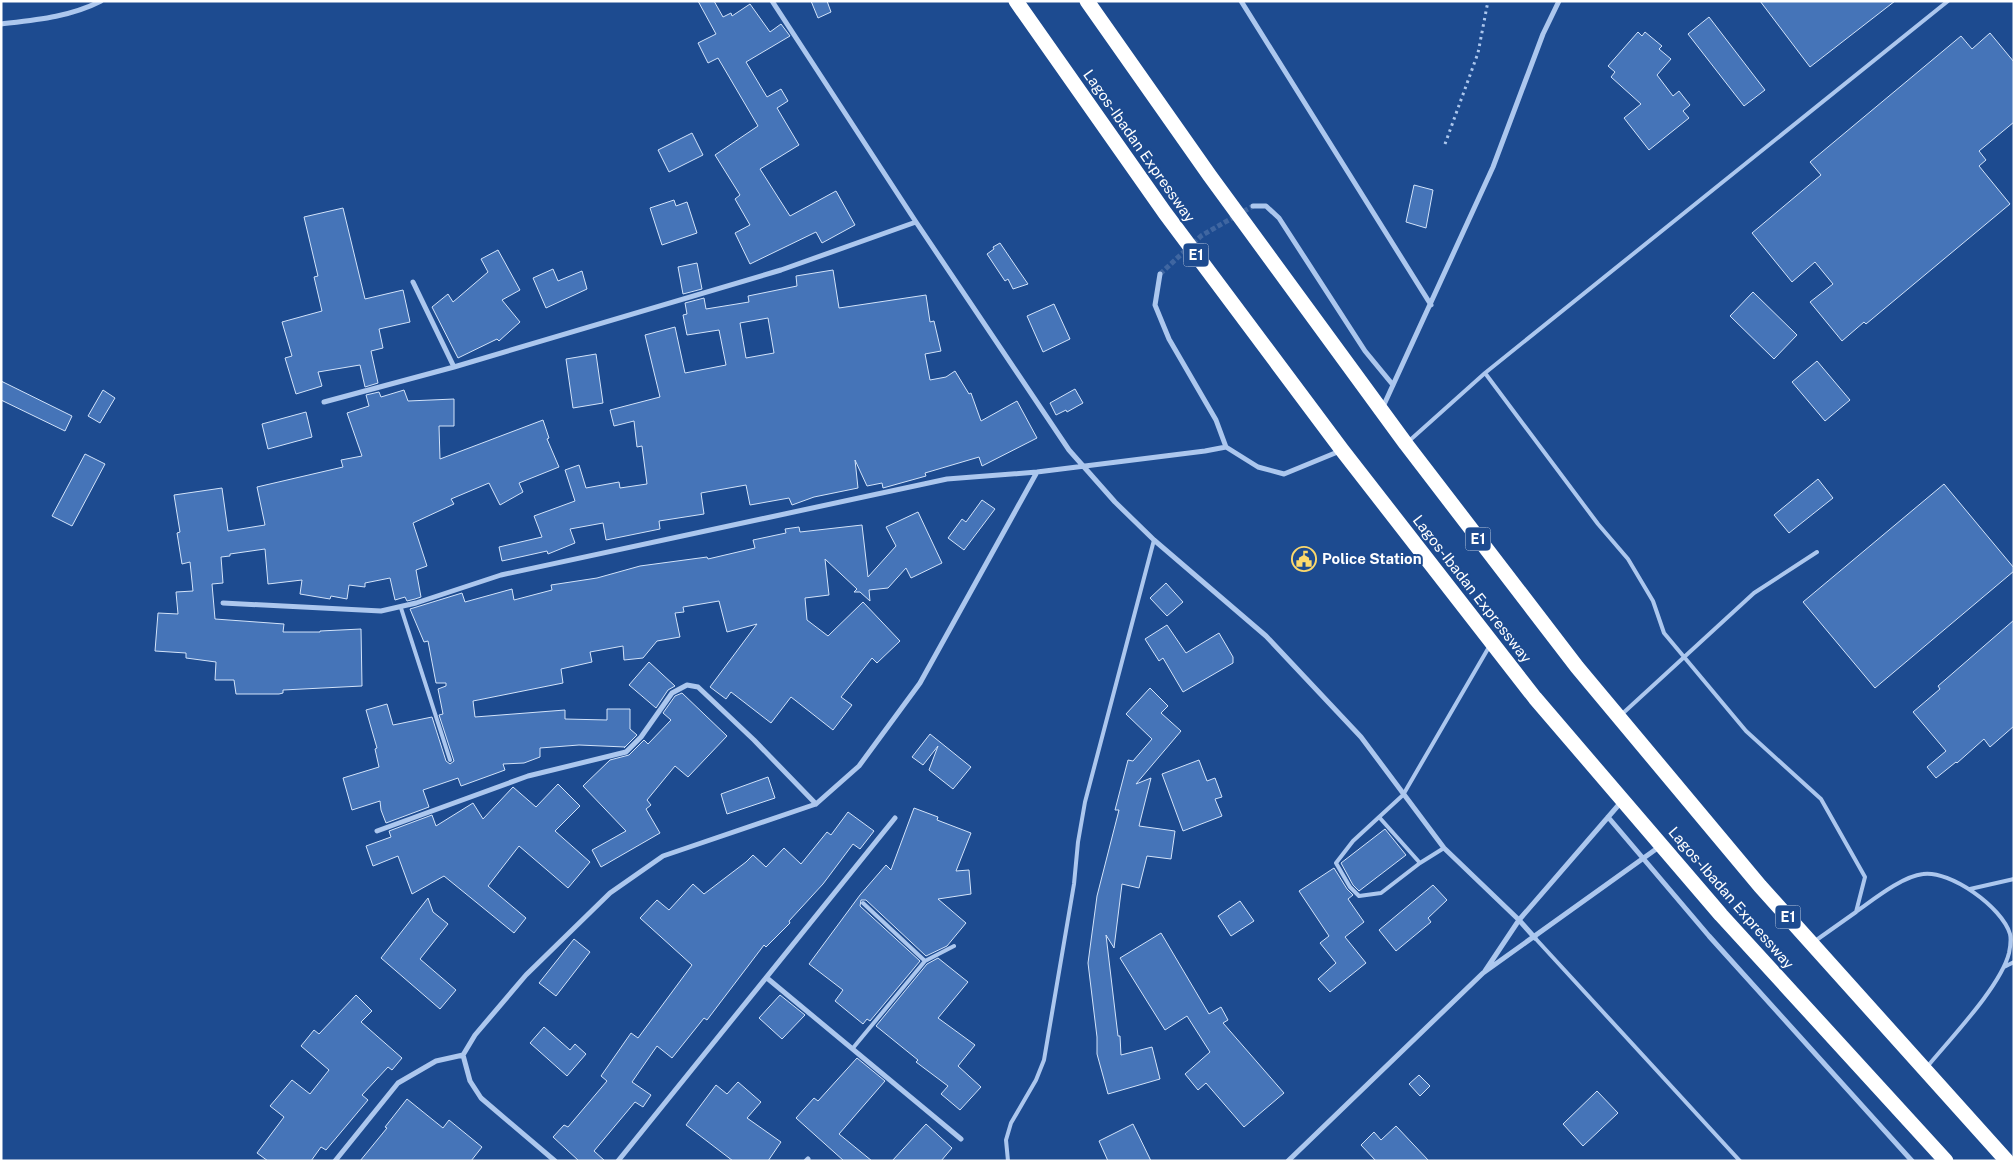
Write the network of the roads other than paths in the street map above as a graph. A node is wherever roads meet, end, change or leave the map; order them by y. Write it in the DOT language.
graph roads {
  1 [pos="101,1"];
  2 [pos="772,1"];
  3 [pos="1016,1"];
  4 [pos="1087,1"];
  5 [pos="1241,1"];
  6 [pos="1559,1"];
  7 [pos="1948,1"];
  8 [pos="1,24"];
  9 [pos="1253,206"];
  10 [pos="916,222"];
  11 [pos="1160,274"];
  12 [pos="412,282"];
  13 [pos="1431,305"];
  14 [pos="454,367"];
  15 [pos="1485,373"];
  16 [pos="1393,385"];
  17 [pos="324,402"];
  18 [pos="1381,410"];
  19 [pos="1406,444"];
  20 [pos="1226,446"];
  21 [pos="1342,450"];
  22 [pos="1083,465"];
  23 [pos="1037,472"];
  24 [pos="1154,540"];
  25 [pos="1816,552"];
  26 [pos="223,603"];
  27 [pos="401,608"];
  28 [pos="1492,642"];
  29 [pos="1684,658"];
  30 [pos="1619,717"];
  31 [pos="450,760"];
  32 [pos="1403,795"];
  33 [pos="1622,800"];
  34 [pos="816,804"];
  35 [pos="1379,817"];
  36 [pos="1608,817"];
  37 [pos="895,818"];
  38 [pos="377,831"];
  39 [pos="1661,845"];
  40 [pos="1444,848"];
  41 [pos="1642,859"];
  42 [pos="1420,863"];
  43 [pos="2014,879"];
  44 [pos="1969,890"];
  45 [pos="863,903"];
  46 [pos="1856,912"];
  47 [pos="1519,920"];
  48 [pos="1534,938"];
  49 [pos="1811,943"];
  50 [pos="954,946"];
  51 [pos="925,961"];
  52 [pos="2014,962"];
  53 [pos="2004,967"];
  54 [pos="1483,974"];
  55 [pos="766,978"];
  56 [pos="853,1048"];
  57 [pos="463,1055"];
  58 [pos="1924,1071"];
  59 [pos="961,1139"];
  60 [pos="1290,1160"];
  61 [pos="334,1161"];
  62 [pos="555,1161"];
  63 [pos="618,1161"];
  64 [pos="1008,1161"];
  65 [pos="1740,1161"];
  66 [pos="1912,1161"];
  67 [pos="1946,1161"];
  68 [pos="2007,1161"];
  1 -- 8 [label="street"];
  2 -- 10 [label="street"];
  3 -- 21 [label="highway, Lagos-Ibadan Expressway / E1"];
  4 -- 18 [label="highway, Lagos-Ibadan Expressway / E1"];
  5 -- 13 [label="street"];
  6 -- 13 [label="street"];
  7 -- 15 [label="lane"];
  9 -- 16 [label="street"];
  10 -- 14 [label="street"];
  10 -- 22 [label="street"];
  11 -- 20 [label="street"];
  12 -- 14 [label="street"];
  13 -- 16 [label="street"];
  14 -- 17 [label="street"];
  15 -- 19 [label="lane"];
  15 -- 29 [label="lane"];
  16 -- 18 [label="street"];
  18 -- 19 [label="highway, Lagos-Ibadan Expressway / E1"];
  19 -- 30 [label="highway, Lagos-Ibadan Expressway / E1"];
  20 -- 21 [label="street"];
  20 -- 22 [label="street"];
  21 -- 28 [label="highway, Lagos-Ibadan Expressway / E1"];
  22 -- 23 [label="street"];
  22 -- 24 [label="street"];
  23 -- 27 [label="street"];
  23 -- 34 [label="street"];
  24 -- 32 [label="street"];
  24 -- 64 [label="lane"];
  25 -- 29 [label="lane"];
  26 -- 27 [label="street"];
  27 -- 31 [label="lane"];
  28 -- 32 [label="lane"];
  28 -- 33 [label="highway, Lagos-Ibadan Expressway / E1"];
  29 -- 30 [label="lane"];
  29 -- 46 [label="lane"];
  30 -- 49 [label="highway, Lagos-Ibadan Expressway / E1"];
  32 -- 35 [label="lane"];
  32 -- 40 [label="street"];
  33 -- 36 [label="street"];
  33 -- 39 [label="highway, Lagos-Ibadan Expressway / E1"];
  34 -- 38 [label="street"];
  34 -- 57 [label="street"];
  35 -- 42 [label="lane"];
  35 -- 42 [label="lane"];
  36 -- 41 [label="street"];
  36 -- 47 [label="street"];
  37 -- 55 [label="street"];
  39 -- 41 [label="street"];
  39 -- 67 [label="highway, Lagos-Ibadan Expressway / E1"];
  40 -- 42 [label="lane"];
  40 -- 47 [label="street"];
  41 -- 48 [label="street"];
  41 -- 66 [label="street"];
  43 -- 44 [label="lane"];
  44 -- 46 [label="lane"];
  44 -- 53 [label="lane"];
  45 -- 51 [label="lane"];
  46 -- 49 [label="lane"];
  47 -- 48 [label="street"];
  47 -- 54 [label="street"];
  48 -- 54 [label="street"];
  48 -- 65 [label="lane"];
  49 -- 58 [label="highway, Lagos-Ibadan Expressway / E1"];
  50 -- 51 [label="lane"];
  51 -- 56 [label="lane"];
  52 -- 53 [label="lane"];
  53 -- 58 [label="lane"];
  54 -- 60 [label="street"];
  55 -- 56 [label="street"];
  55 -- 63 [label="street"];
  56 -- 59 [label="street"];
  57 -- 61 [label="street"];
  57 -- 62 [label="street"];
  58 -- 68 [label="highway, Lagos-Ibadan Expressway / E1"];
}
